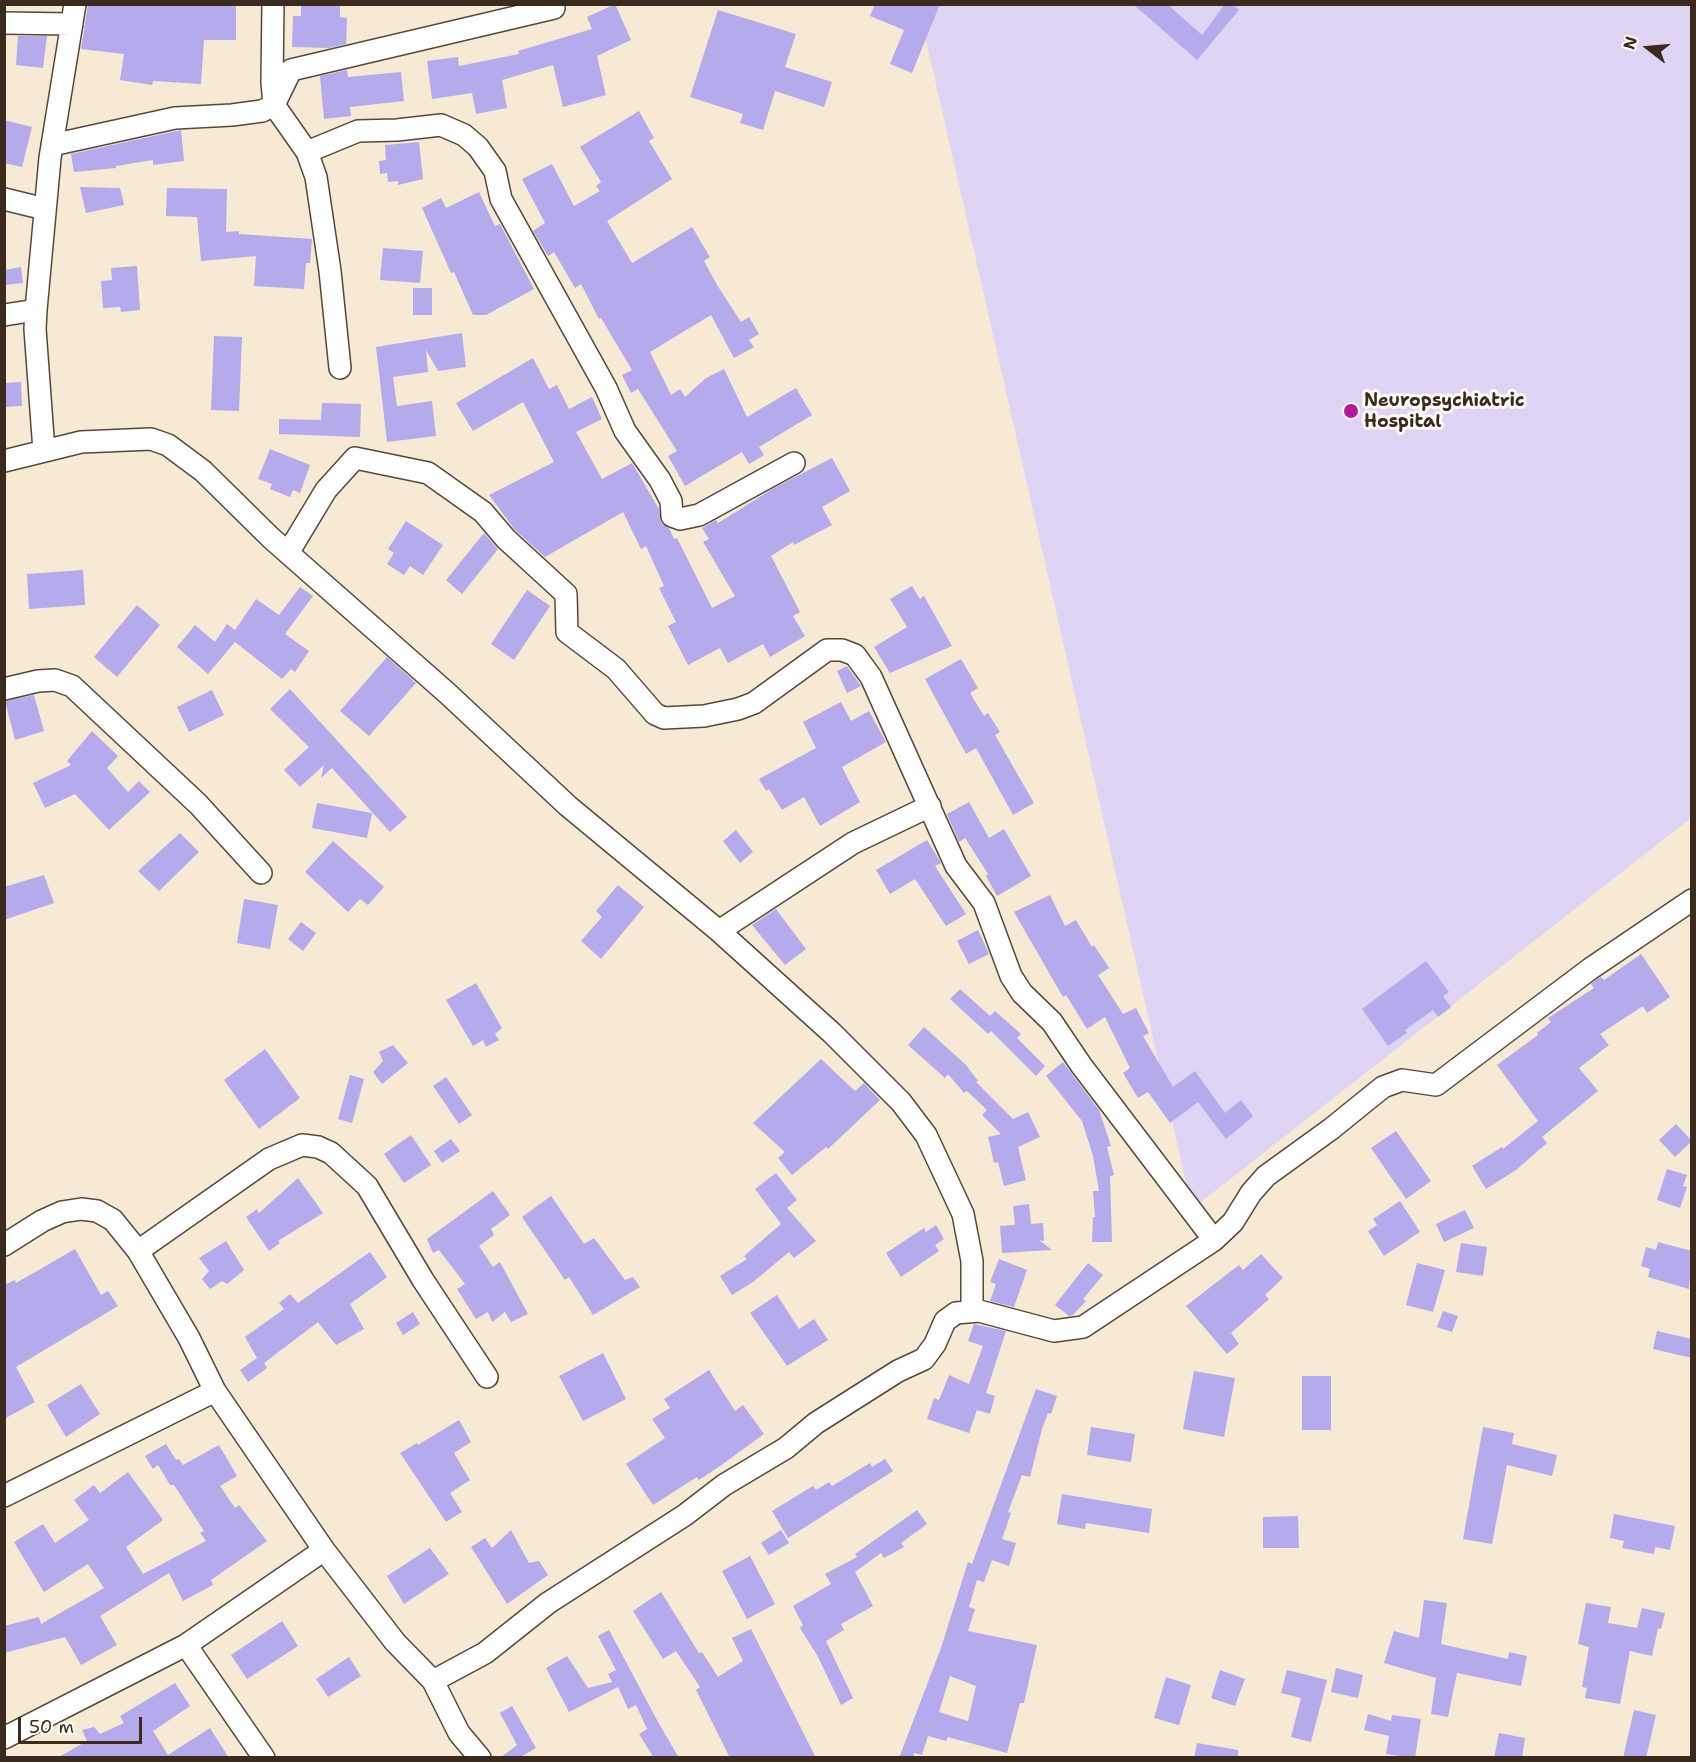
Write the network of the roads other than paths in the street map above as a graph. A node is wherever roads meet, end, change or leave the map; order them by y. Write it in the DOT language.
graph roads {
  1 [pos="273,4"];
  2 [pos="554,8"];
  3 [pos="74,14"];
  4 [pos="4,23"];
  5 [pos="274,105"];
  6 [pos="51,146"];
  7 [pos="307,152"];
  8 [pos="4,199"];
  9 [pos="45,209"];
  10 [pos="36,310"];
  11 [pos="4,315"];
  12 [pos="340,368"];
  13 [pos="44,451"];
  14 [pos="4,461"];
  15 [pos="794,463"];
  16 [pos="288,552"];
  17 [pos="4,689"];
  18 [pos="930,806"];
  19 [pos="261,873"];
  20 [pos="1692,900"];
  21 [pos="719,931"];
  22 [pos="1214,1240"];
  23 [pos="4,1245"];
  24 [pos="138,1251"];
  25 [pos="972,1310"];
  26 [pos="487,1377"];
  27 [pos="215,1391"];
  28 [pos="4,1496"];
  29 [pos="324,1551"];
  30 [pos="186,1645"];
  31 [pos="433,1681"];
  32 [pos="4,1738"];
  33 [pos="264,1758"];
  34 [pos="480,1758"];
  1 -- 5 [label="street"];
  2 -- 5 [label="street"];
  3 -- 4 [label="street"];
  3 -- 6 [label="street"];
  5 -- 6 [label="street"];
  5 -- 7 [label="street"];
  6 -- 9 [label="street"];
  7 -- 12 [label="street"];
  7 -- 15 [label="street"];
  8 -- 9 [label="street"];
  9 -- 10 [label="street"];
  10 -- 11 [label="street"];
  10 -- 13 [label="street"];
  13 -- 14 [label="street"];
  13 -- 16 [label="street"];
  16 -- 18 [label="street"];
  16 -- 21 [label="street"];
  17 -- 19 [label="street"];
  18 -- 21 [label="street"];
  18 -- 22 [label="street"];
  20 -- 22 [label="street"];
  21 -- 25 [label="street"];
  22 -- 25 [label="street"];
  23 -- 24 [label="street"];
  24 -- 26 [label="street"];
  24 -- 27 [label="street"];
  25 -- 31 [label="street"];
  27 -- 28 [label="street"];
  27 -- 29 [label="street"];
  29 -- 30 [label="street"];
  29 -- 31 [label="street"];
  30 -- 32 [label="street"];
  30 -- 33 [label="street"];
  31 -- 34 [label="street"];
}
